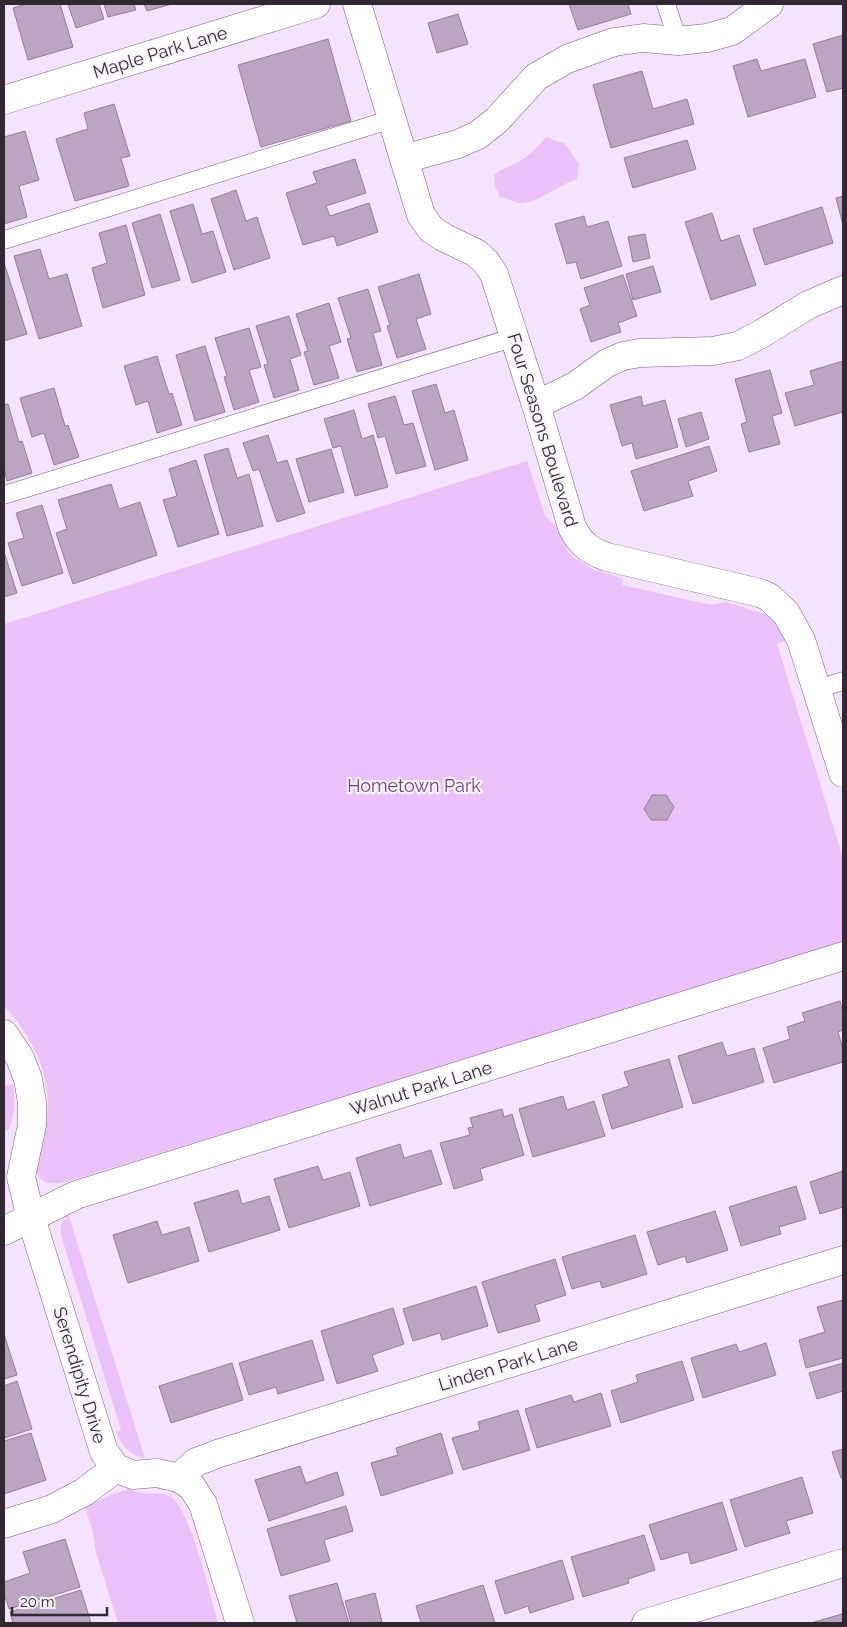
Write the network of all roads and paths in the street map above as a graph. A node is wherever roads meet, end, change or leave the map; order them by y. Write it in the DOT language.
graph roads {
  1 [pos="316,4"];
  2 [pos="357,4"];
  3 [pos="666,4"];
  4 [pos="769,4"];
  5 [pos="678,41"];
  6 [pos="4,100"];
  7 [pos="392,119"];
  8 [pos="404,160"];
  9 [pos="4,240"];
  10 [pos="843,290"];
  11 [pos="515,337"];
  12 [pos="536,405"];
  13 [pos="4,494"];
  14 [pos="843,681"];
  15 [pos="817,689"];
  16 [pos="843,773"];
  17 [pos="843,956"];
  18 [pos="4,1034"];
  19 [pos="12,1168"];
  20 [pos="31,1218"];
  21 [pos="4,1231"];
  22 [pos="843,1260"];
  23 [pos="116,1468"];
  24 [pos="178,1478"];
  25 [pos="4,1524"];
  26 [pos="843,1562"];
  27 [pos="240,1623"];
  28 [pos="646,1623"];
  1 -- 6 [label="street, Maple Park Lane"];
  2 -- 7 [label="street, Four Seasons Boulevard"];
  3 -- 5 [label="lane"];
  4 -- 5 [label="street"];
  5 -- 8 [label="street"];
  7 -- 8 [label="street, Four Seasons Boulevard"];
  7 -- 9 [label="lane"];
  8 -- 11 [label="street, Four Seasons Boulevard"];
  10 -- 12 [label="street"];
  11 -- 12 [label="street, Four Seasons Boulevard"];
  11 -- 13 [label="lane"];
  12 -- 15 [label="street, Four Seasons Boulevard"];
  14 -- 15 [label="lane"];
  15 -- 16 [label="street, Four Seasons Boulevard"];
  17 -- 20 [label="street, Walnut Park Lane"];
  18 -- 19 [label="street, Serendipity Drive"];
  19 -- 20 [label="street, Serendipity Drive"];
  20 -- 21 [label="street, Walnut Park Lane"];
  20 -- 23 [label="street, Serendipity Drive"];
  22 -- 24 [label="street, Linden Park Lane"];
  23 -- 24 [label="street"];
  23 -- 25 [label="street"];
  24 -- 27 [label="street"];
  26 -- 28 [label="street"];
}
